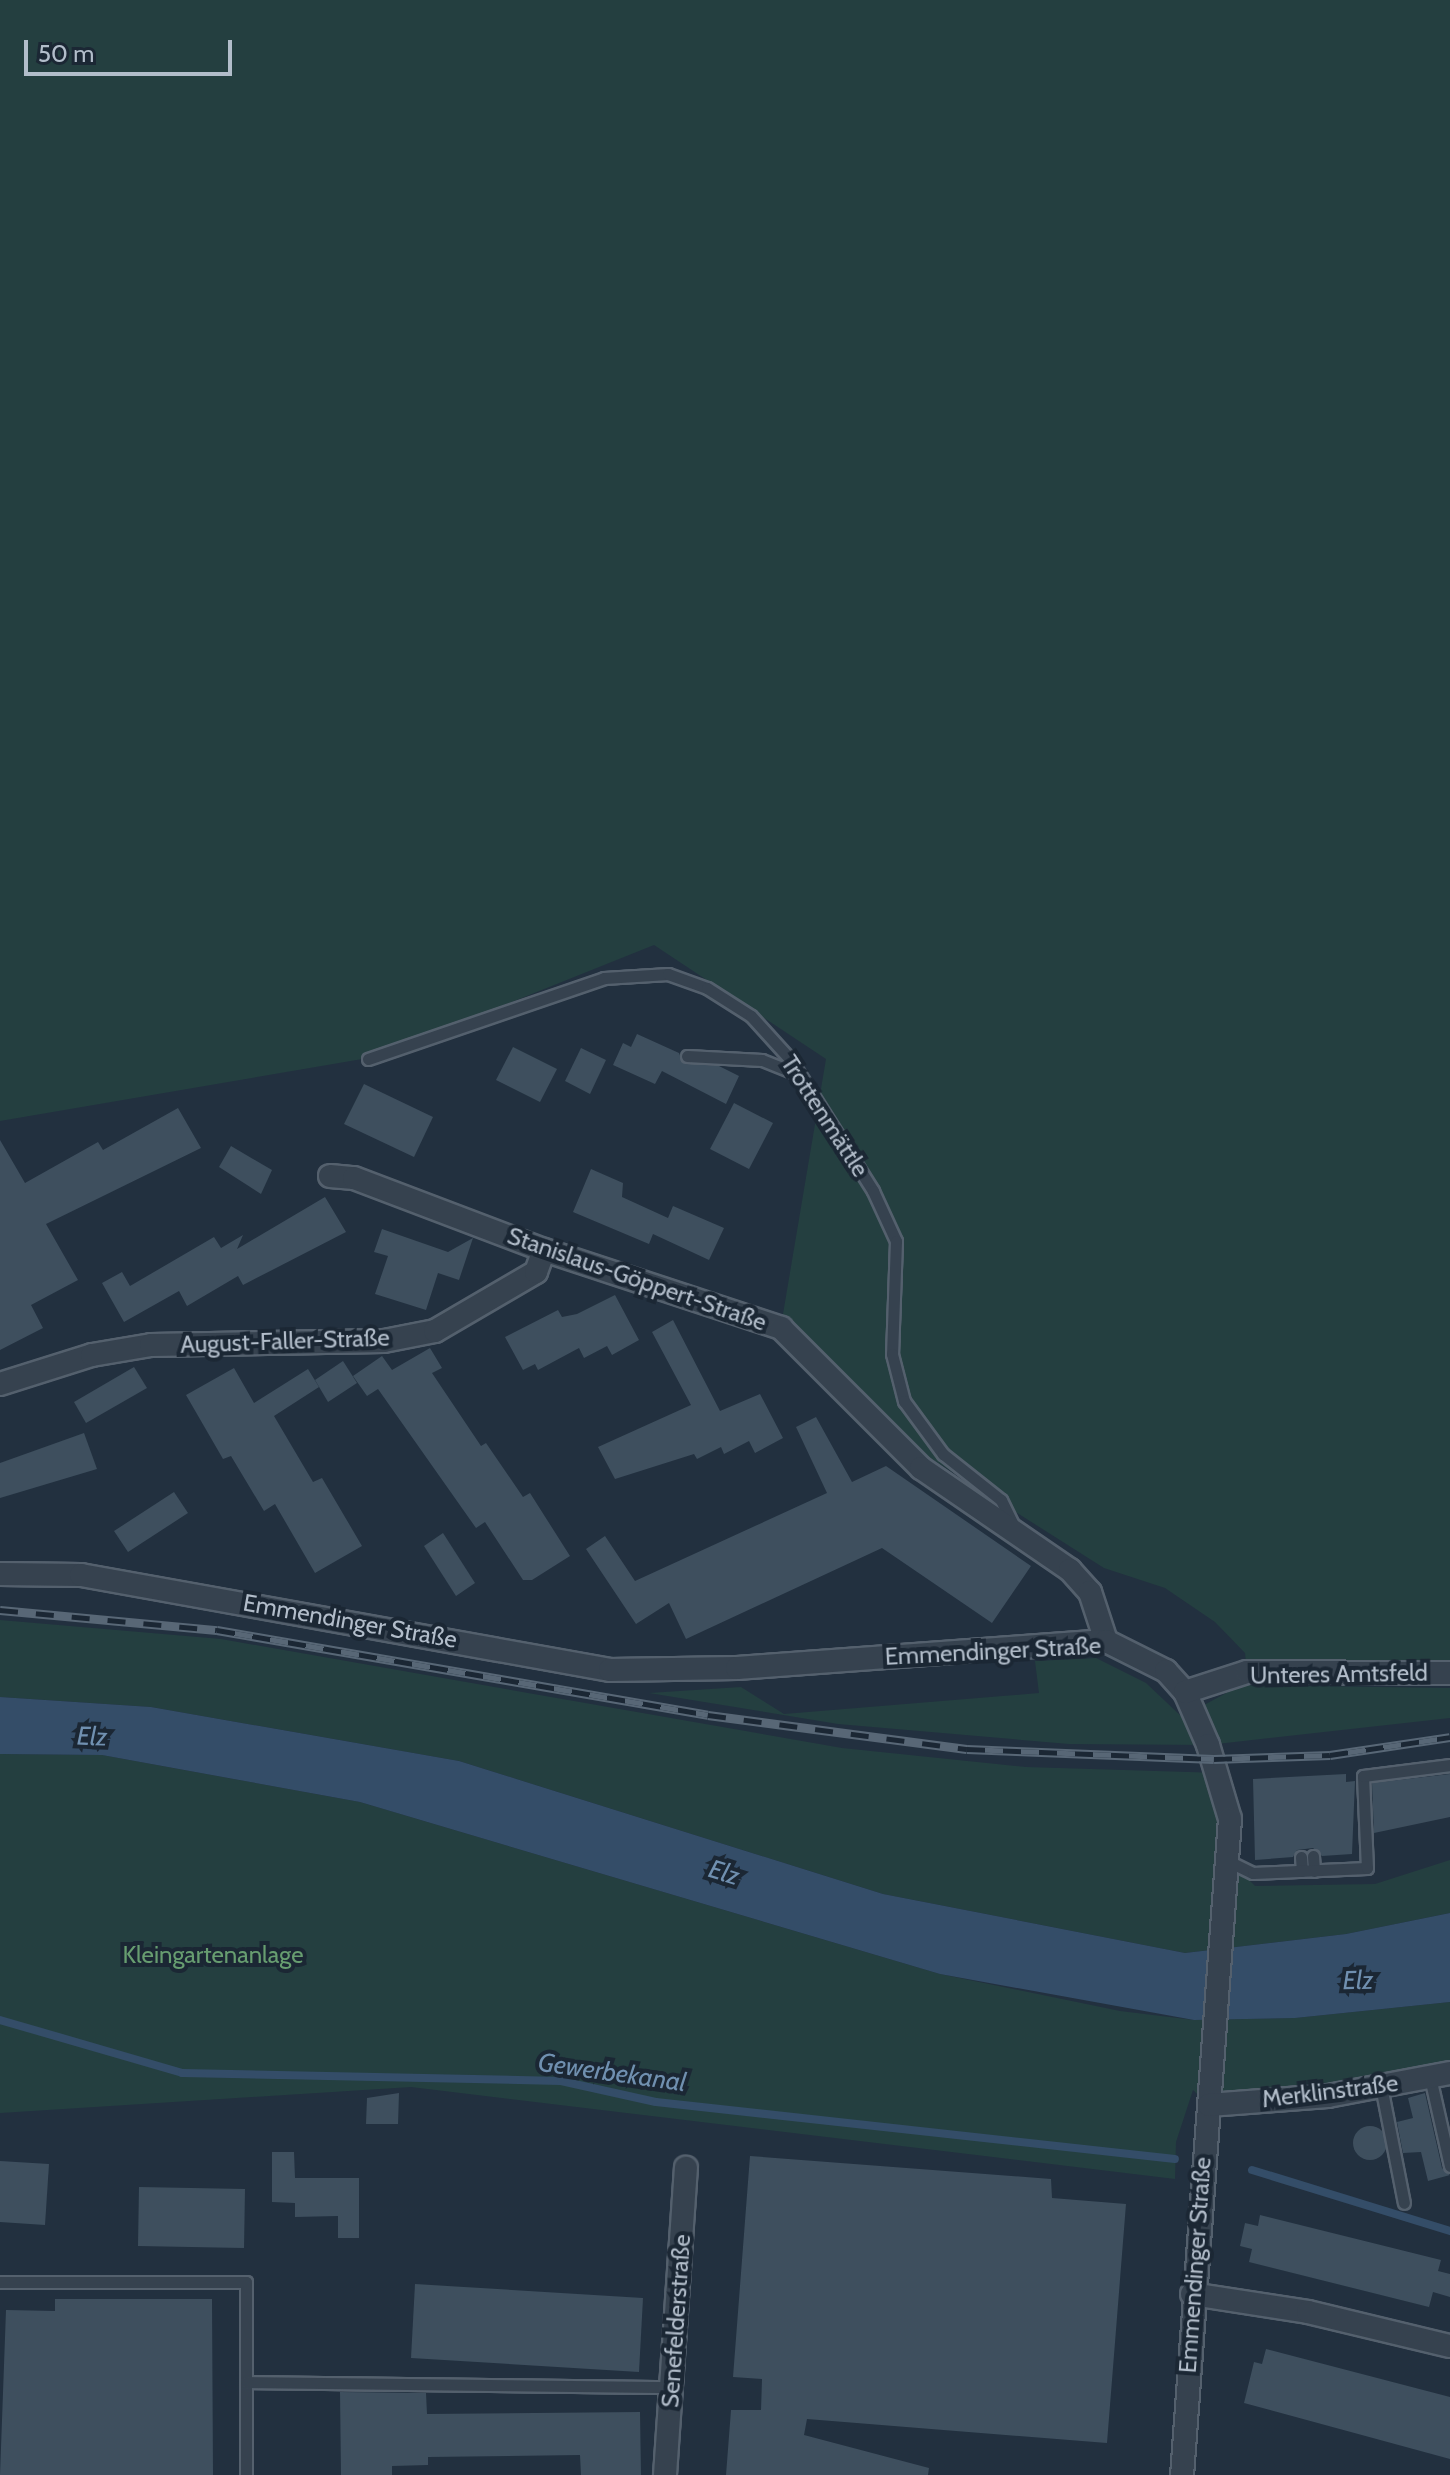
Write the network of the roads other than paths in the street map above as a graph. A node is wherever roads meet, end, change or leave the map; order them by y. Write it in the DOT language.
graph roads {
  1 [pos="687,1056"];
  2 [pos="368,1059"];
  3 [pos="800,1075"];
  4 [pos="330,1176"];
  5 [pos="544,1250"];
  6 [pos="0,1384"];
  7 [pos="1018,1534"];
  8 [pos="0,1574"];
  9 [pos="1106,1641"];
  10 [pos="1450,1673"];
  11 [pos="1185,1692"];
  12 [pos="1450,1765"];
  13 [pos="1307,1857"];
  14 [pos="1229,1867"];
  15 [pos="1308,1871"];
  16 [pos="1440,2075"];
  17 [pos="1381,2086"];
  18 [pos="1209,2105"];
  19 [pos="1450,2166"];
  20 [pos="686,2168"];
  21 [pos="1404,2203"];
  22 [pos="0,2282"];
  23 [pos="1192,2294"];
  24 [pos="1450,2346"];
  25 [pos="246,2382"];
  26 [pos="671,2387"];
  27 [pos="246,2475"];
  28 [pos="665,2475"];
  29 [pos="1182,2475"];
  1 -- 3 [label="lane"];
  2 -- 3 [label="lane, Trottenmättle"];
  3 -- 7 [label="lane, Trottenmättle"];
  4 -- 5 [label="street, Stanislaus-Göppert-Straße"];
  5 -- 6 [label="street, August-Faller-Straße"];
  5 -- 7 [label="street, Stanislaus-Göppert-Straße"];
  7 -- 9 [label="street, Stanislaus-Göppert-Straße"];
  8 -- 9 [label="street, Emmendinger Straße"];
  9 -- 11 [label="street, Emmendinger Straße"];
  10 -- 11 [label="street, Unteres Amtsfeld"];
  11 -- 14 [label="street, Emmendinger Straße"];
  12 -- 15 [label="lane"];
  13 -- 15 [label="lane"];
  14 -- 15 [label="lane"];
  14 -- 18 [label="street, Emmendinger Straße"];
  16 -- 17 [label="street, Merklinstraße"];
  16 -- 19 [label="lane"];
  17 -- 18 [label="street, Merklinstraße"];
  17 -- 21 [label="lane"];
  18 -- 23 [label="street, Emmendinger Straße"];
  20 -- 26 [label="street, Senefelderstraße"];
  22 -- 25 [label="lane"];
  23 -- 24 [label="street"];
  23 -- 29 [label="street, Emmendinger Straße"];
  25 -- 26 [label="lane"];
  25 -- 27 [label="lane"];
  26 -- 28 [label="street, Senefelderstraße"];
}
